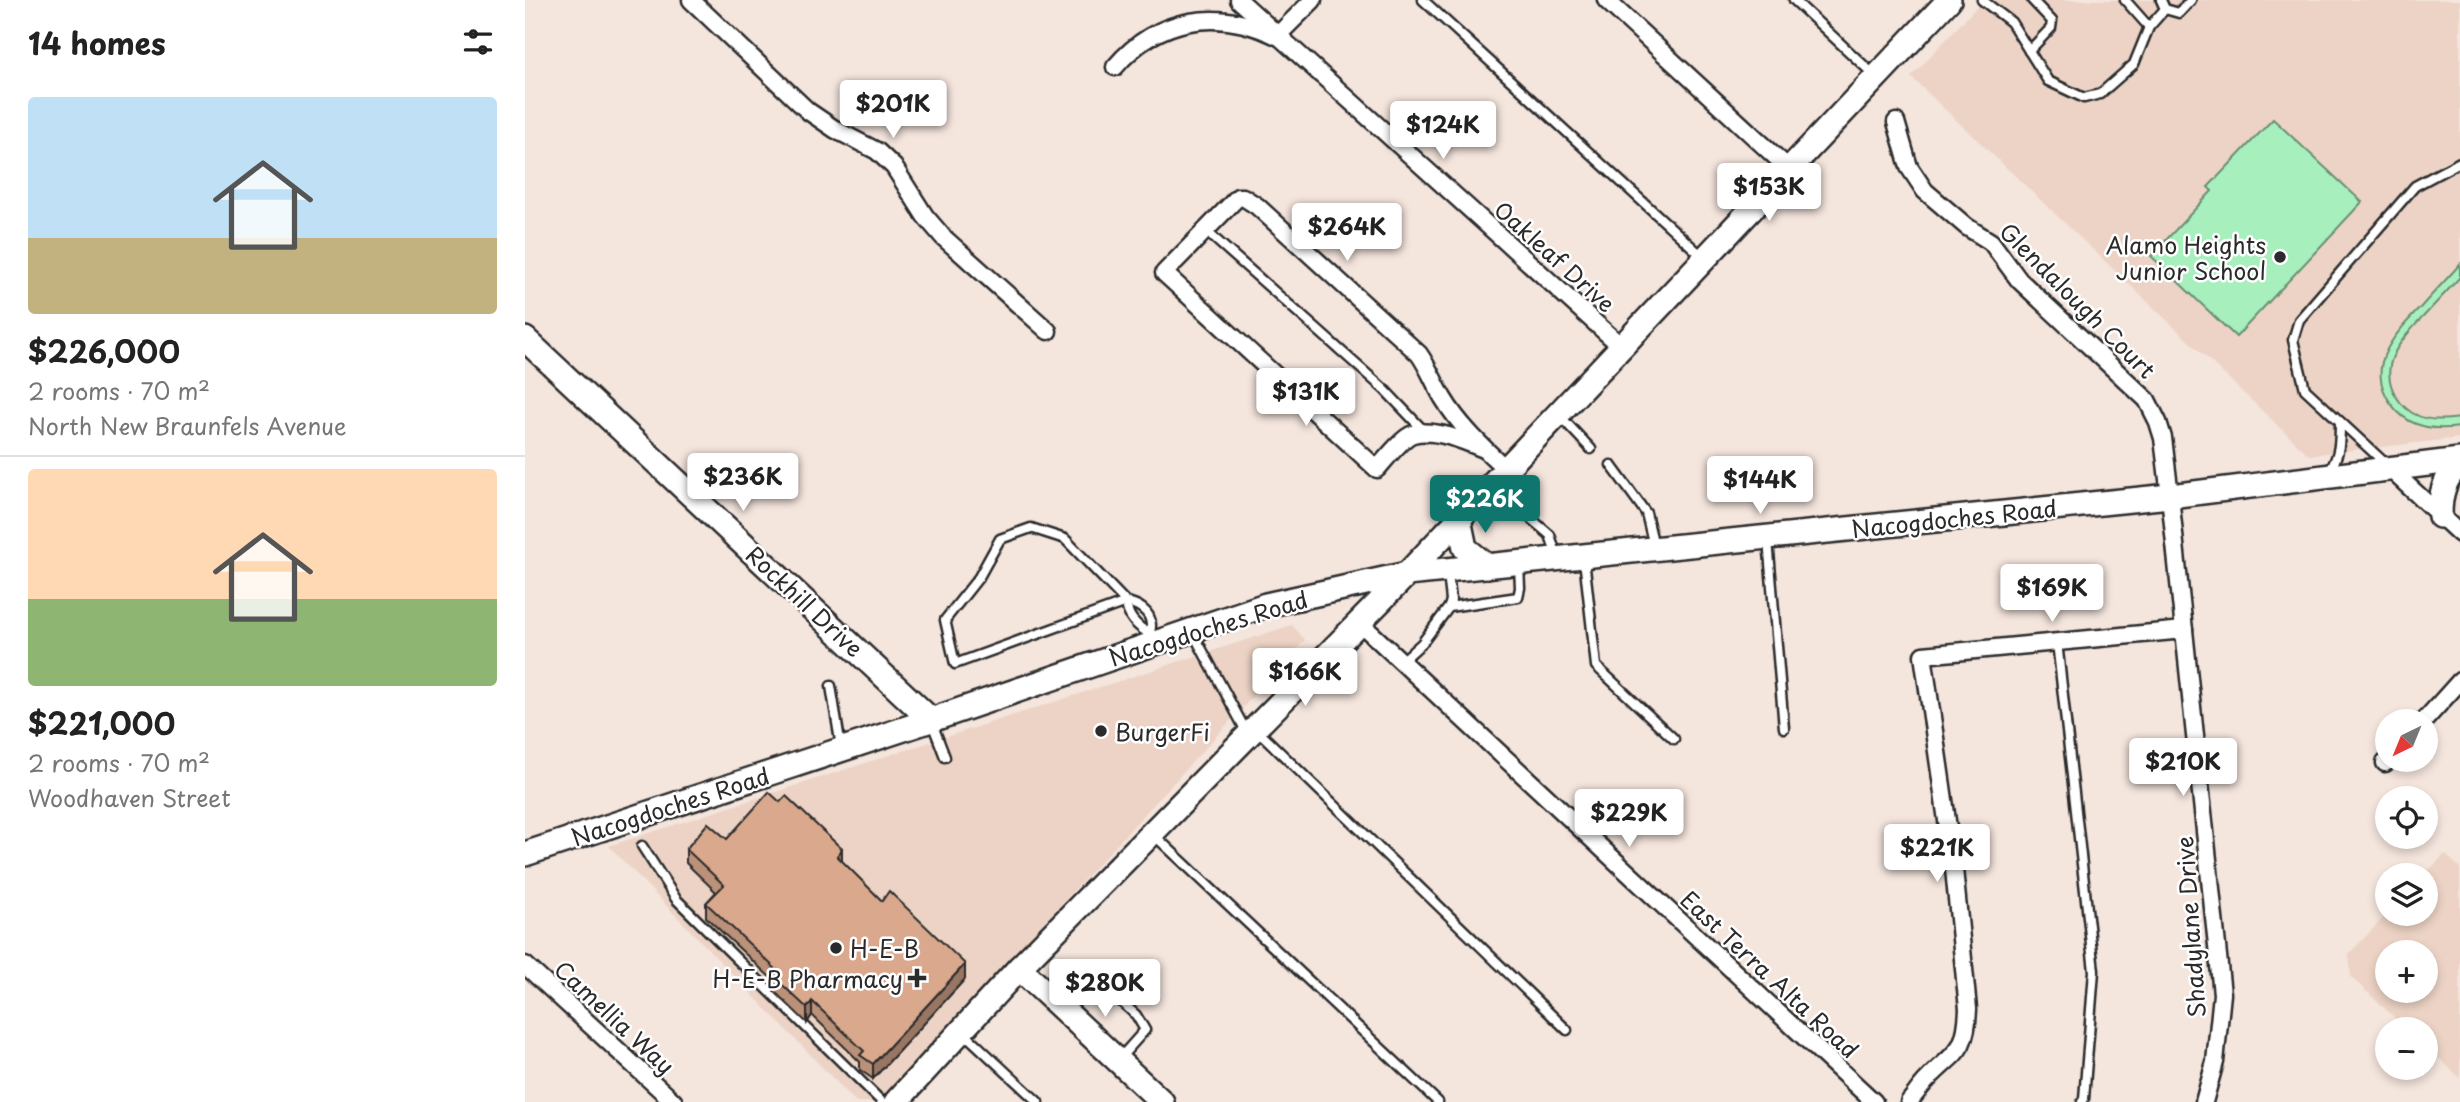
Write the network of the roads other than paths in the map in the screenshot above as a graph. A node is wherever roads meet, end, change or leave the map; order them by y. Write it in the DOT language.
graph roads {
  1 [pos="691,0"];
  2 [pos="1239,0"];
  3 [pos="1313,0"];
  4 [pos="1423,0"];
  5 [pos="1606,0"];
  6 [pos="1794,0"];
  7 [pos="1949,0"];
  8 [pos="1982,0"];
  9 [pos="2032,0"];
  10 [pos="2125,0"];
  11 [pos="2161,0"];
  12 [pos="2191,0"];
  13 [pos="2165,9"];
  14 [pos="2148,27"];
  15 [pos="1277,36"];
  16 [pos="2029,51"];
  17 [pos="1115,67"];
  18 [pos="1876,77"];
  19 [pos="1896,122"];
  20 [pos="2460,162"];
  21 [pos="1789,169"];
  22 [pos="1205,230"];
  23 [pos="1705,259"];
  24 [pos="1048,331"];
  25 [pos="525,339"];
  26 [pos="1623,348"];
  27 [pos="1558,415"];
  28 [pos="2340,422"];
  29 [pos="1427,434"];
  30 [pos="1484,449"];
  31 [pos="1591,449"];
  32 [pos="2460,462"];
  33 [pos="1611,465"];
  34 [pos="2389,468"];
  35 [pos="2326,476"];
  36 [pos="1499,477"];
  37 [pos="2170,496"];
  38 [pos="2440,516"];
  39 [pos="1459,519"];
  40 [pos="2460,534"];
  41 [pos="1768,537"];
  42 [pos="1655,549"];
  43 [pos="1584,556"];
  44 [pos="1558,559"];
  45 [pos="1518,563"];
  46 [pos="1487,566"];
  47 [pos="1448,570"];
  48 [pos="1407,574"];
  49 [pos="1126,602"];
  50 [pos="1449,607"];
  51 [pos="1359,622"];
  52 [pos="2184,630"];
  53 [pos="1191,631"];
  54 [pos="1149,640"];
  55 [pos="2057,642"];
  56 [pos="1402,662"];
  57 [pos="2460,681"];
  58 [pos="831,686"];
  59 [pos="2435,709"];
  60 [pos="931,720"];
  61 [pos="1784,728"];
  62 [pos="1252,732"];
  63 [pos="1674,739"];
  64 [pos="841,750"];
  65 [pos="944,757"];
  66 [pos="1152,833"];
  67 [pos="642,846"];
  68 [pos="525,853"];
  69 [pos="525,965"];
  70 [pos="1019,968"];
  71 [pos="1095,979"];
  72 [pos="1567,1030"];
  73 [pos="962,1031"];
  74 [pos="1118,1061"];
  75 [pos="894,1101"];
  76 [pos="674,1102"];
  77 [pos="1038,1102"];
  78 [pos="1162,1102"];
  79 [pos="1438,1102"];
  80 [pos="1874,1102"];
  81 [pos="1909,1102"];
  82 [pos="2082,1102"];
  83 [pos="2204,1102"];
  1 -- 24 [label="street"];
  2 -- 15 [label="street, Oakleaf Drive"];
  3 -- 15 [label="street"];
  4 -- 23 [label="lane"];
  5 -- 21 [label="street"];
  6 -- 18 [label="lane"];
  7 -- 18 [label="street"];
  8 -- 16 [label="lane"];
  9 -- 16 [label="lane"];
  10 -- 14 [label="lane"];
  11 -- 13 [label="lane"];
  12 -- 13 [label="lane"];
  13 -- 14 [label="lane"];
  14 -- 16 [label="lane"];
  15 -- 17 [label="street"];
  15 -- 26 [label="street, Oakleaf Drive"];
  18 -- 21 [label="street"];
  19 -- 37 [label="street, Glendalough Court"];
  20 -- 28 [label="lane"];
  21 -- 23 [label="street"];
  22 -- 29 [label="lane"];
  22 -- 29 [label="street"];
  22 -- 30 [label="street"];
  23 -- 26 [label="street"];
  25 -- 60 [label="street, Rockhill Drive"];
  26 -- 27 [label="street"];
  27 -- 31 [label="lane"];
  27 -- 36 [label="street"];
  28 -- 34 [label="lane"];
  28 -- 35 [label="lane"];
  29 -- 30 [label="street"];
  30 -- 36 [label="street"];
  32 -- 34 [label="street, Nacogdoches Road"];
  32 -- 38 [label="street"];
  33 -- 42 [label="lane"];
  34 -- 35 [label="street, Nacogdoches Road"];
  34 -- 38 [label="street"];
  35 -- 37 [label="street, Nacogdoches Road"];
  36 -- 39 [label="street"];
  36 -- 44 [label="lane"];
  37 -- 41 [label="street, Nacogdoches Road"];
  37 -- 52 [label="street, Shadylane Drive"];
  38 -- 40 [label="street"];
  39 -- 46 [label="street"];
  39 -- 48 [label="street"];
  41 -- 42 [label="street, Nacogdoches Road"];
  41 -- 61 [label="lane"];
  42 -- 43 [label="street, Nacogdoches Road"];
  43 -- 44 [label="street, Nacogdoches Road"];
  43 -- 63 [label="lane"];
  44 -- 45 [label="street, Nacogdoches Road"];
  45 -- 46 [label="street, Nacogdoches Road"];
  45 -- 50 [label="lane"];
  46 -- 47 [label="street, Nacogdoches Road"];
  47 -- 48 [label="street, Nacogdoches Road"];
  47 -- 50 [label="lane"];
  48 -- 51 [label="street"];
  48 -- 53 [label="street, Nacogdoches Road"];
  49 -- 49 [label="lane"];
  49 -- 54 [label="lane"];
  49 -- 54 [label="lane"];
  50 -- 56 [label="lane"];
  51 -- 56 [label="street, East Terra Alta Road"];
  51 -- 62 [label="street"];
  52 -- 55 [label="street"];
  52 -- 83 [label="street, Shadylane Drive"];
  53 -- 54 [label="street, Nacogdoches Road"];
  53 -- 62 [label="lane"];
  54 -- 60 [label="street, Nacogdoches Road"];
  55 -- 81 [label="street"];
  55 -- 82 [label="lane"];
  56 -- 80 [label="street, East Terra Alta Road"];
  57 -- 59 [label="street"];
  58 -- 64 [label="lane"];
  60 -- 64 [label="street, Nacogdoches Road"];
  60 -- 65 [label="lane"];
  62 -- 66 [label="street"];
  62 -- 72 [label="lane"];
  64 -- 68 [label="street, Nacogdoches Road"];
  66 -- 70 [label="street"];
  66 -- 79 [label="lane"];
  67 -- 75 [label="lane"];
  69 -- 76 [label="street, Camellia Way"];
  70 -- 73 [label="street"];
  70 -- 74 [label="street"];
  71 -- 74 [label="lane"];
  73 -- 75 [label="street"];
  73 -- 77 [label="lane"];
  74 -- 78 [label="street"];
}
